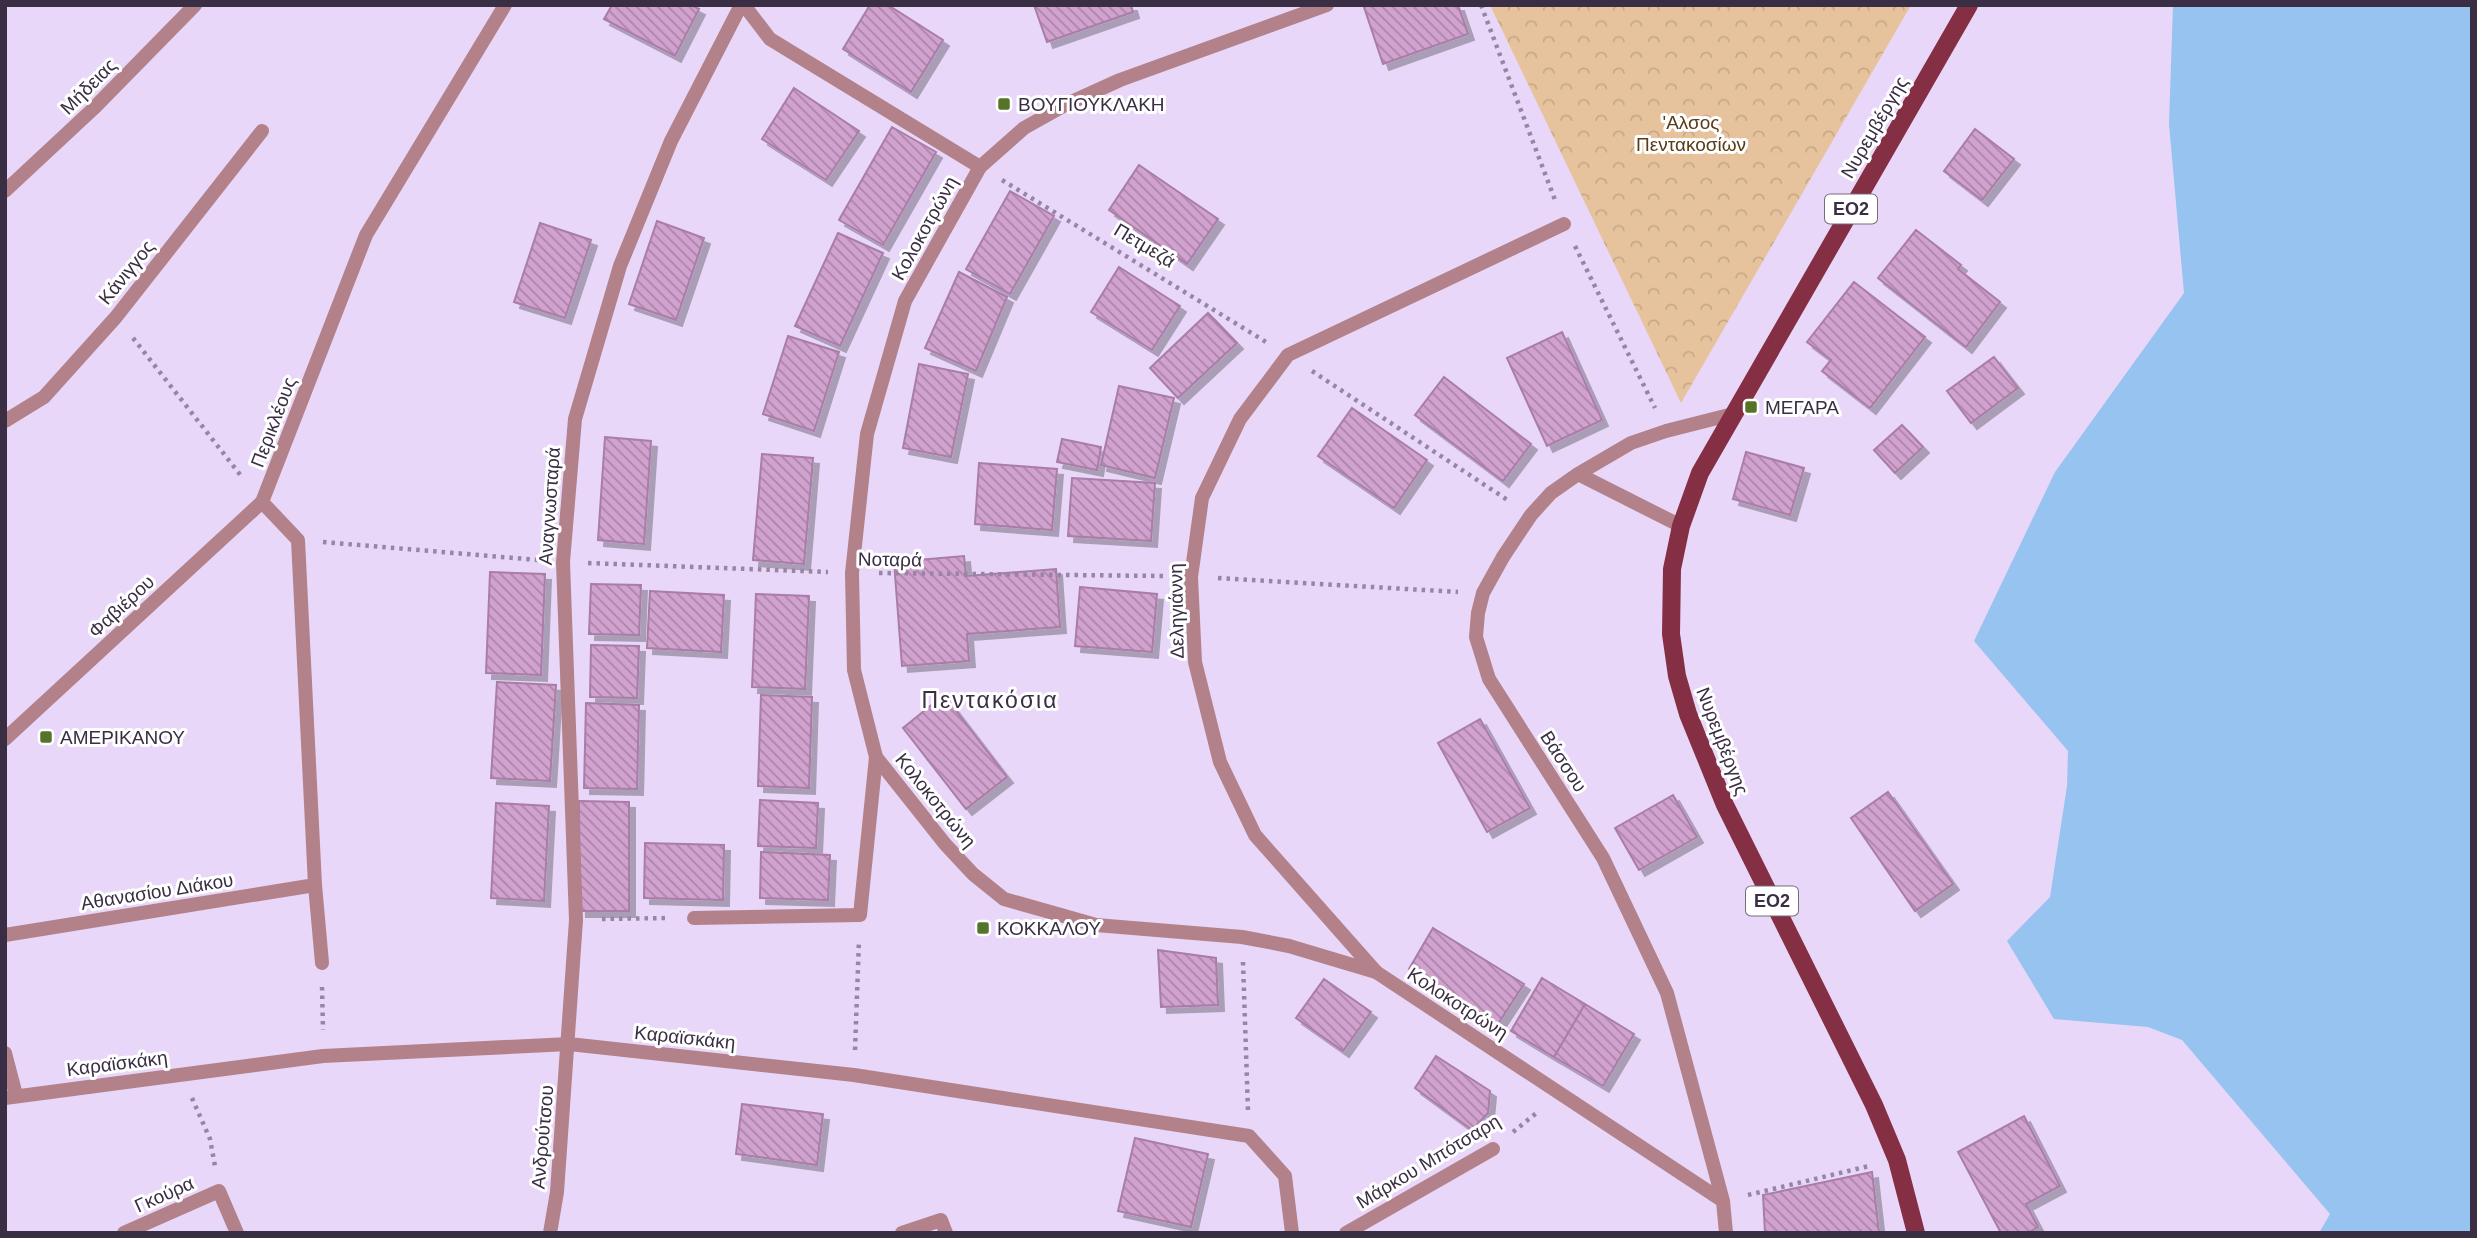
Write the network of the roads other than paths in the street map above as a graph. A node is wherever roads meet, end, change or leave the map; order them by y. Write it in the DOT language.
graph roads {
  1 [pos="195,5"];
  2 [pos="505,5"];
  3 [pos="743,5"];
  4 [pos="1327,5"];
  5 [pos="1969,5"];
  6 [pos="262,131"];
  7 [pos="980,167"];
  8 [pos="5,191"];
  9 [pos="1564,224"];
  10 [pos="1733,414"];
  11 [pos="5,421"];
  12 [pos="1578,474"];
  13 [pos="262,502"];
  14 [pos="1681,526"];
  15 [pos="5,739"];
  16 [pos="876,757"];
  17 [pos="315,886"];
  18 [pos="694,918"];
  19 [pos="5,935"];
  20 [pos="322,963"];
  21 [pos="1376,972"];
  22 [pos="569,1044"];
  23 [pos="5,1053"];
  24 [pos="10,1096"];
  25 [pos="1493,1149"];
  26 [pos="1723,1201"];
  27 [pos="943,1226"];
  28 [pos="124,1233"];
  29 [pos="237,1233"];
  30 [pos="550,1233"];
  31 [pos="902,1233"];
  32 [pos="1292,1233"];
  33 [pos="1346,1233"];
  34 [pos="1726,1233"];
  35 [pos="1916,1233"];
  1 -- 8 [label="street, Μήδειας"];
  2 -- 13 [label="street, Περικλέους"];
  3 -- 7 [label="street"];
  3 -- 22 [label="street, Αναγνωσταρά"];
  4 -- 7 [label="street, Κολοκοτρώνη"];
  5 -- 10 [label="main road, Νυρεμβέργης / ΕΟ2"];
  6 -- 11 [label="street, Κάνιγγος"];
  7 -- 16 [label="street, Κολοκοτρώνη"];
  9 -- 21 [label="street, Δεληγιάννη"];
  10 -- 12 [label="street, Βάσσου"];
  10 -- 14 [label="main road, Νυρεμβέργης / ΕΟ2"];
  12 -- 14 [label="street"];
  12 -- 26 [label="street, Βάσσου"];
  13 -- 15 [label="street, Φαβιέρου"];
  13 -- 17 [label="street"];
  14 -- 35 [label="main road, Νυρεμβέργης / ΕΟ2"];
  16 -- 18 [label="street"];
  16 -- 21 [label="street, Κολοκοτρώνη"];
  17 -- 19 [label="street, Αθανασίου Διάκου"];
  17 -- 20 [label="street"];
  21 -- 26 [label="street, Κολοκοτρώνη"];
  22 -- 24 [label="street, Καραϊσκάκη"];
  22 -- 30 [label="street, Ανδρούτσου"];
  22 -- 32 [label="street, Καραϊσκάκη"];
  23 -- 24 [label="street"];
  25 -- 33 [label="street, Μάρκου Μπότσαρη"];
  26 -- 34 [label="street"];
  27 -- 31 [label="street"];
  28 -- 29 [label="street, Γκούρα"];
}
